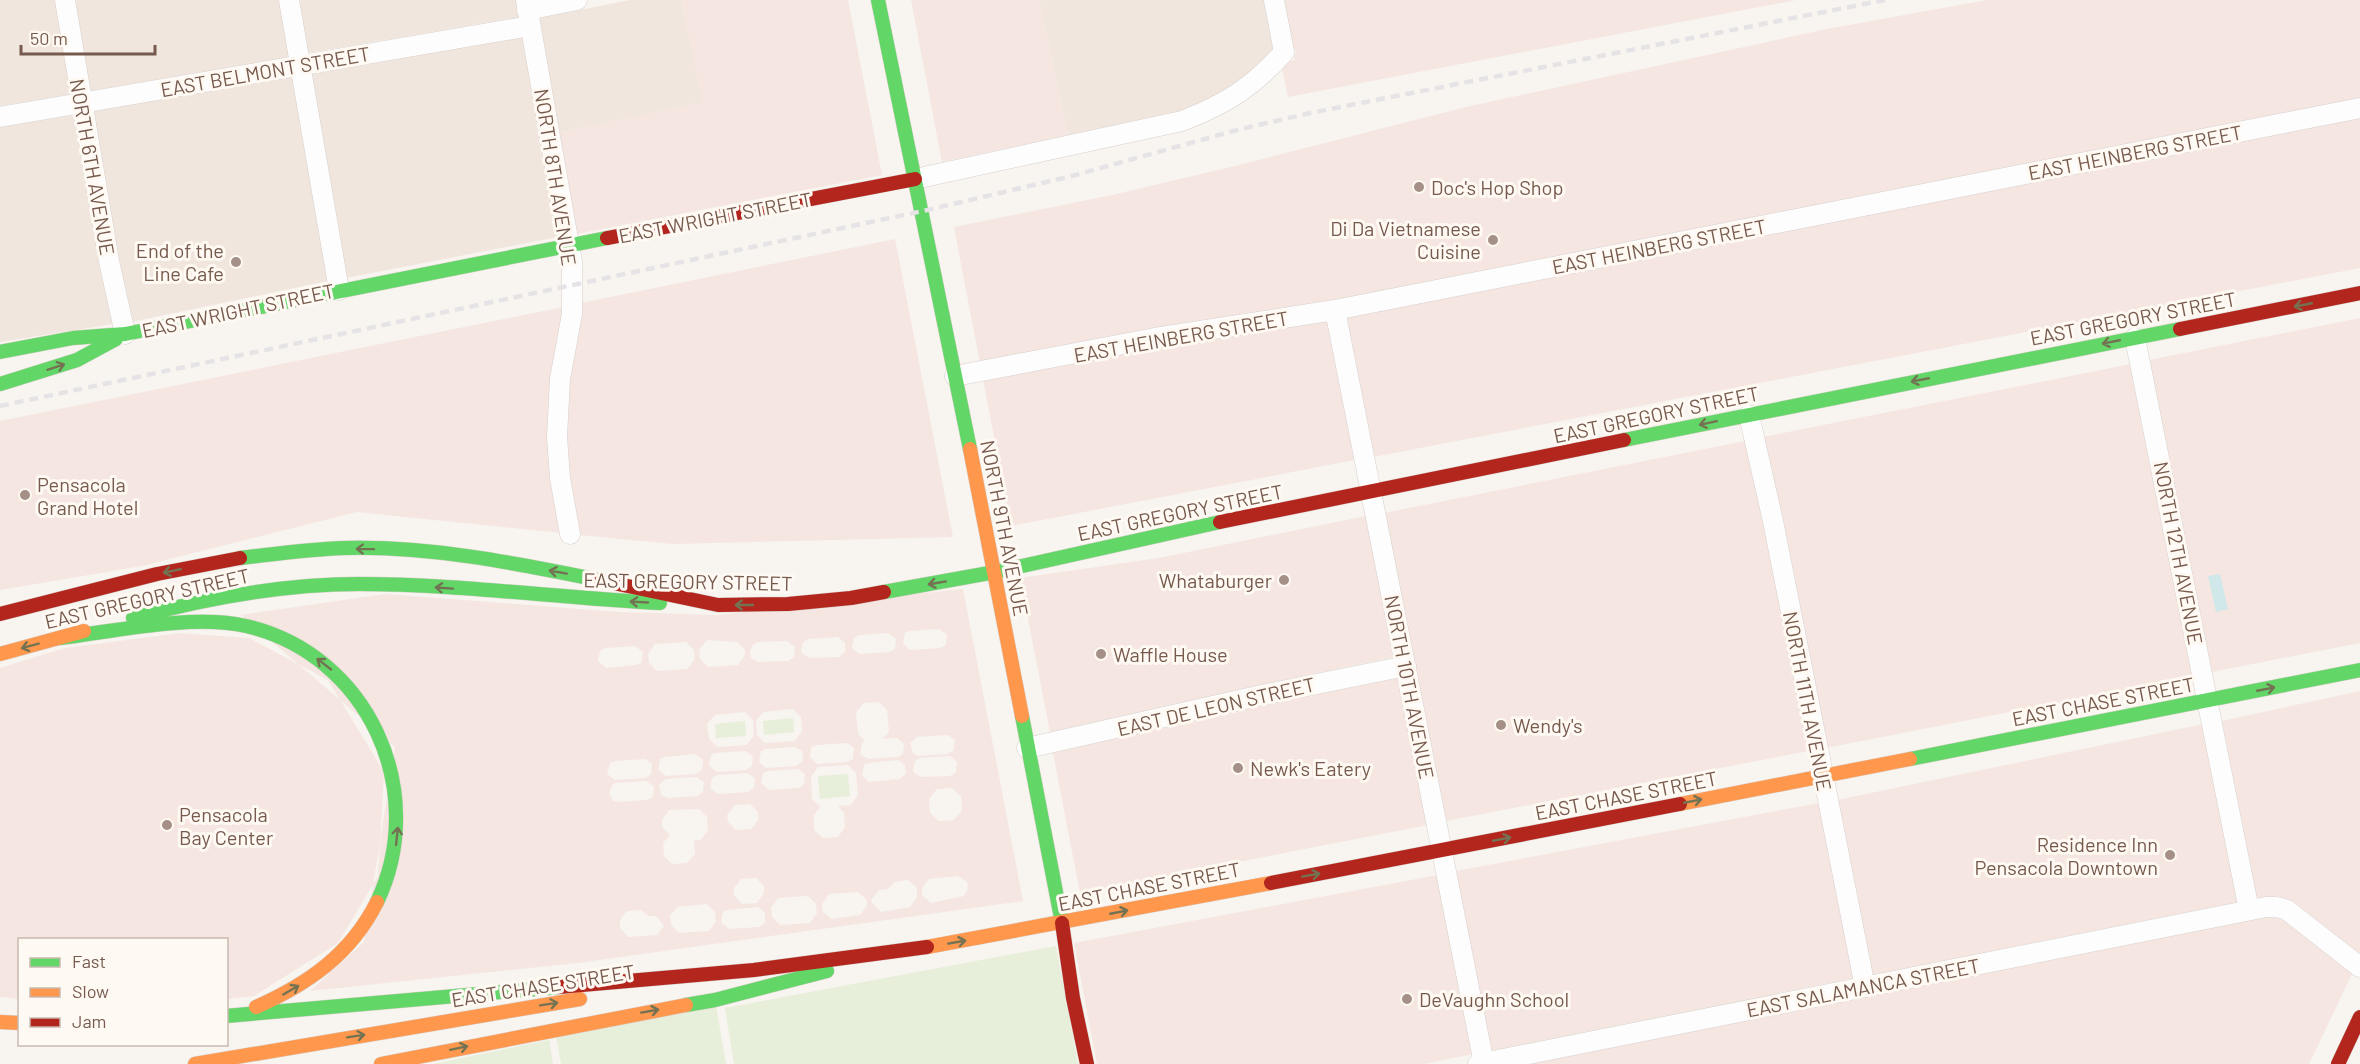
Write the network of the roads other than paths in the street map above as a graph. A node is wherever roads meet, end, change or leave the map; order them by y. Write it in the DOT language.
graph roads {
  1 [pos="65,0"];
  2 [pos="290,0"];
  3 [pos="577,0"];
  4 [pos="878,0"];
  5 [pos="1274,0"];
  6 [pos="528,12"];
  7 [pos="300,65"];
  8 [pos="82,103"];
  9 [pos="2360,108"];
  10 [pos="0,117"];
  11 [pos="915,179"];
  12 [pos="569,246"];
  13 [pos="339,290"];
  14 [pos="2360,293"];
  15 [pos="1335,310"];
  16 [pos="125,334"];
  17 [pos="2135,338"];
  18 [pos="0,352"];
  19 [pos="955,376"];
  20 [pos="0,384"];
  21 [pos="1749,415"];
  22 [pos="1370,491"];
  23 [pos="570,534"];
  24 [pos="995,572"];
  25 [pos="718,605"];
  26 [pos="0,614"];
  27 [pos="60,638"];
  28 [pos="0,654"];
  29 [pos="1406,666"];
  30 [pos="2360,670"];
  31 [pos="2209,700"];
  32 [pos="1027,748"];
  33 [pos="1823,776"];
  34 [pos="1443,851"];
  35 [pos="2249,910"];
  36 [pos="1062,923"];
  37 [pos="899,952"];
  38 [pos="2360,967"];
  39 [pos="754,970"];
  40 [pos="1865,987"];
  41 [pos="232,1016"];
  42 [pos="2360,1017"];
  43 [pos="0,1022"];
  44 [pos="18,1023"];
  45 [pos="195,1064"];
  46 [pos="381,1064"];
  47 [pos="1087,1064"];
  48 [pos="1482,1064"];
  49 [pos="2338,1064"];
  1 -- 8 [label="street, NORTH 6TH AVENUE"];
  2 -- 7 [label="street"];
  3 -- 6 [label="street, EAST BELMONT STREET"];
  4 -- 11 [label="main road, NORTH 9TH AVENUE"];
  5 -- 11 [label="street, EAST WRIGHT STREET"];
  6 -- 7 [label="street, EAST BELMONT STREET"];
  6 -- 12 [label="street, NORTH 8TH AVENUE"];
  7 -- 8 [label="street, EAST BELMONT STREET"];
  7 -- 13 [label="street"];
  8 -- 10 [label="street, EAST BELMONT STREET"];
  8 -- 16 [label="street, NORTH 6TH AVENUE"];
  9 -- 15 [label="street, EAST HEINBERG STREET"];
  11 -- 12 [label="main road, EAST WRIGHT STREET"];
  11 -- 19 [label="main road, NORTH 9TH AVENUE"];
  12 -- 13 [label="main road, EAST WRIGHT STREET"];
  12 -- 23 [label="street, NORTH 8TH AVENUE"];
  13 -- 16 [label="main road, EAST WRIGHT STREET"];
  14 -- 17 [label="main road, EAST GREGORY STREET, one-way"];
  15 -- 19 [label="street, EAST HEINBERG STREET"];
  15 -- 22 [label="street, NORTH 10TH AVENUE"];
  16 -- 18 [label="main road, EAST WRIGHT STREET"];
  20 -- 16 [label="main road, EAST WRIGHT STREET, one-way"];
  17 -- 21 [label="main road, EAST GREGORY STREET, one-way"];
  17 -- 31 [label="street, NORTH 12TH AVENUE"];
  19 -- 24 [label="main road, NORTH 9TH AVENUE"];
  21 -- 22 [label="main road, EAST GREGORY STREET, one-way"];
  21 -- 33 [label="street, NORTH 11TH AVENUE"];
  22 -- 24 [label="main road, EAST GREGORY STREET"];
  22 -- 29 [label="street, NORTH 10TH AVENUE"];
  24 -- 25 [label="main road, EAST GREGORY STREET, one-way"];
  24 -- 32 [label="main road, NORTH 9TH AVENUE"];
  25 -- 26 [label="main road, one-way"];
  25 -- 27 [label="main road, EAST GREGORY STREET, one-way"];
  27 -- 28 [label="main road, EAST GREGORY STREET, one-way"];
  41 -- 27 [label="main road, one-way"];
  29 -- 32 [label="street, EAST DE LEON STREET"];
  29 -- 34 [label="street, NORTH 10TH AVENUE"];
  31 -- 30 [label="main road, EAST CHASE STREET, one-way"];
  31 -- 33 [label="main road, EAST CHASE STREET"];
  31 -- 35 [label="street, NORTH 12TH AVENUE"];
  32 -- 36 [label="main road, NORTH 9TH AVENUE"];
  34 -- 33 [label="main road, EAST CHASE STREET, one-way"];
  33 -- 40 [label="street, NORTH 11TH AVENUE"];
  36 -- 34 [label="main road, EAST CHASE STREET, one-way"];
  34 -- 48 [label="street, NORTH 10TH AVENUE"];
  35 -- 38 [label="street, EAST SALAMANCA STREET"];
  35 -- 40 [label="street, EAST SALAMANCA STREET"];
  37 -- 36 [label="main road, EAST CHASE STREET, one-way"];
  36 -- 47 [label="main road, NORTH 9TH AVENUE"];
  37 -- 39 [label="main road, EAST CHASE STREET"];
  46 -- 37 [label="main road, EAST CHASE STREET, one-way"];
  39 -- 41 [label="main road"];
  45 -- 39 [label="main road, EAST CHASE STREET, one-way"];
  40 -- 48 [label="street, EAST SALAMANCA STREET"];
  42 -- 49 [label="main road"];
  43 -- 44 [label="main road"];
}
